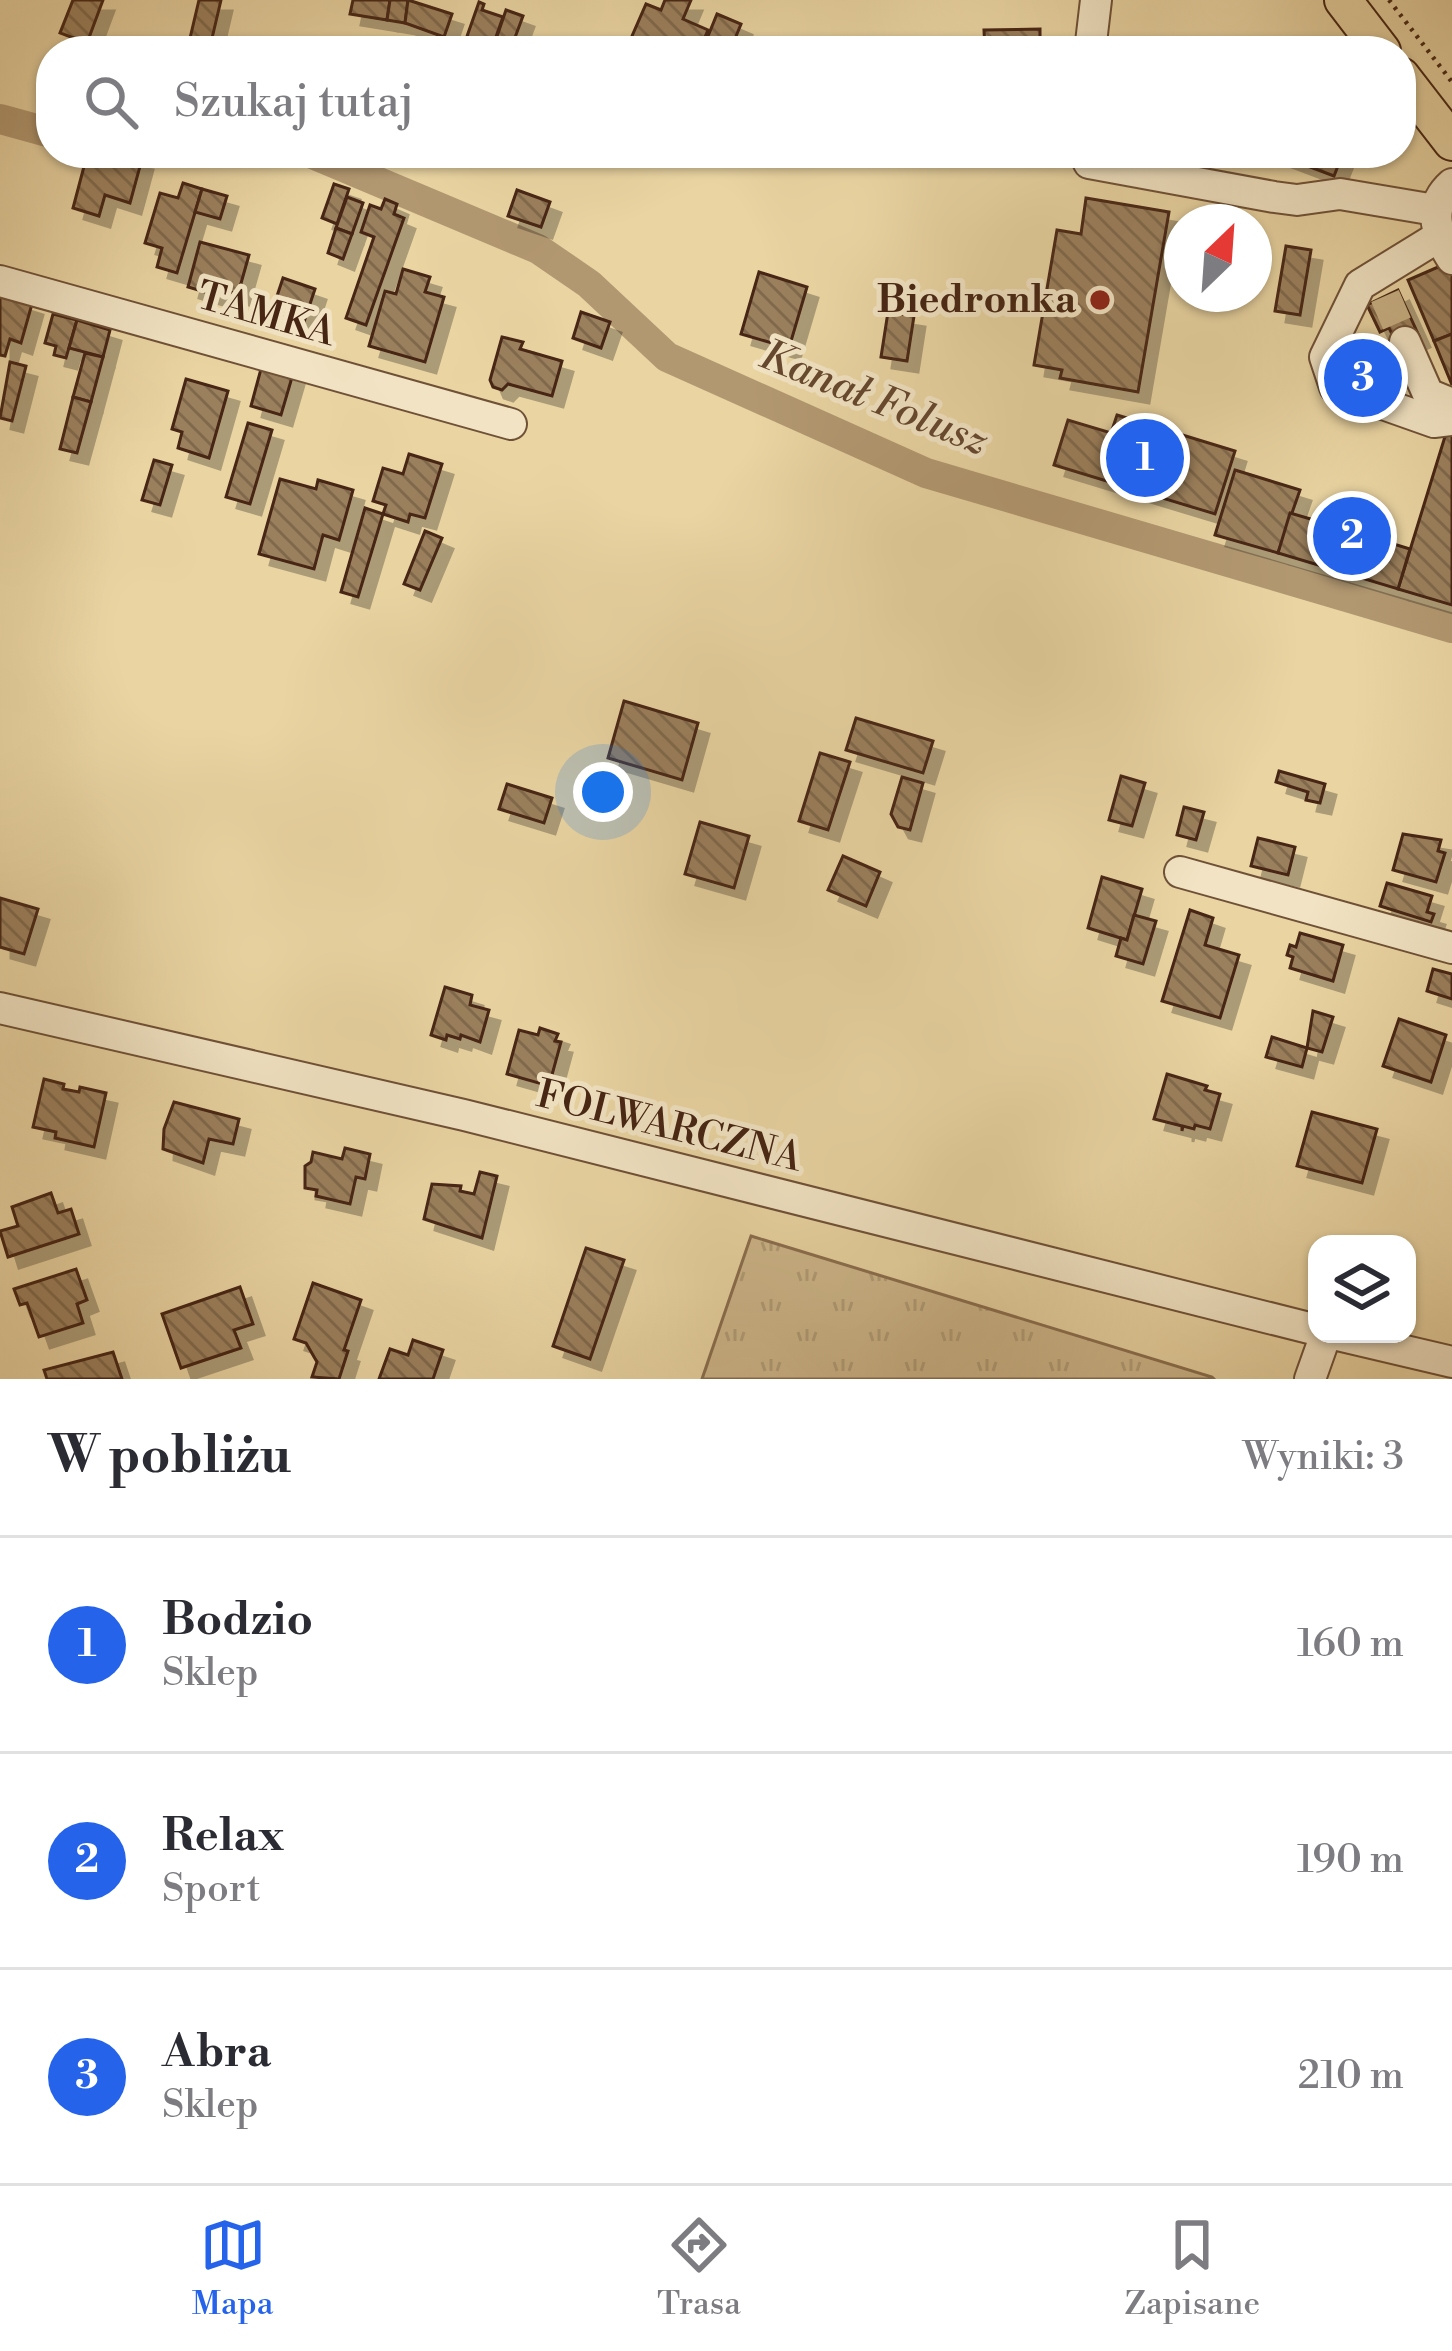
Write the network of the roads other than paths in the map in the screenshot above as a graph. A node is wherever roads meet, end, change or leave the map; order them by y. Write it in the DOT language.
graph roads {
  1 [pos="1096,0"];
  2 [pos="1343,0"];
  3 [pos="1092,36"];
  4 [pos="1371,36"];
  5 [pos="1416,95"];
  6 [pos="1452,142"];
  7 [pos="1116,168"];
  8 [pos="1444,223"];
  9 [pos="0,281"];
  10 [pos="1405,342"];
  11 [pos="1452,404"];
  12 [pos="1452,420"];
  13 [pos="511,424"];
  14 [pos="1180,872"];
  15 [pos="1452,948"];
  16 [pos="0,1008"];
  17 [pos="1308,1328"];
  18 [pos="1326,1343"];
  19 [pos="1369,1343"];
  20 [pos="1452,1362"];
  21 [pos="1310,1379"];
  1 -- 3 [label="street"];
  2 -- 4 [label="main road"];
  5 -- 6 [label="main road"];
  7 -- 8 [label="street"];
  8 -- 12 [label="street"];
  9 -- 13 [label="street, TAMKA"];
  10 -- 11 [label="street"];
  14 -- 15 [label="street"];
  16 -- 17 [label="street, FOLWARCZNA"];
  18 -- 21 [label="street"];
  19 -- 20 [label="street"];
}
